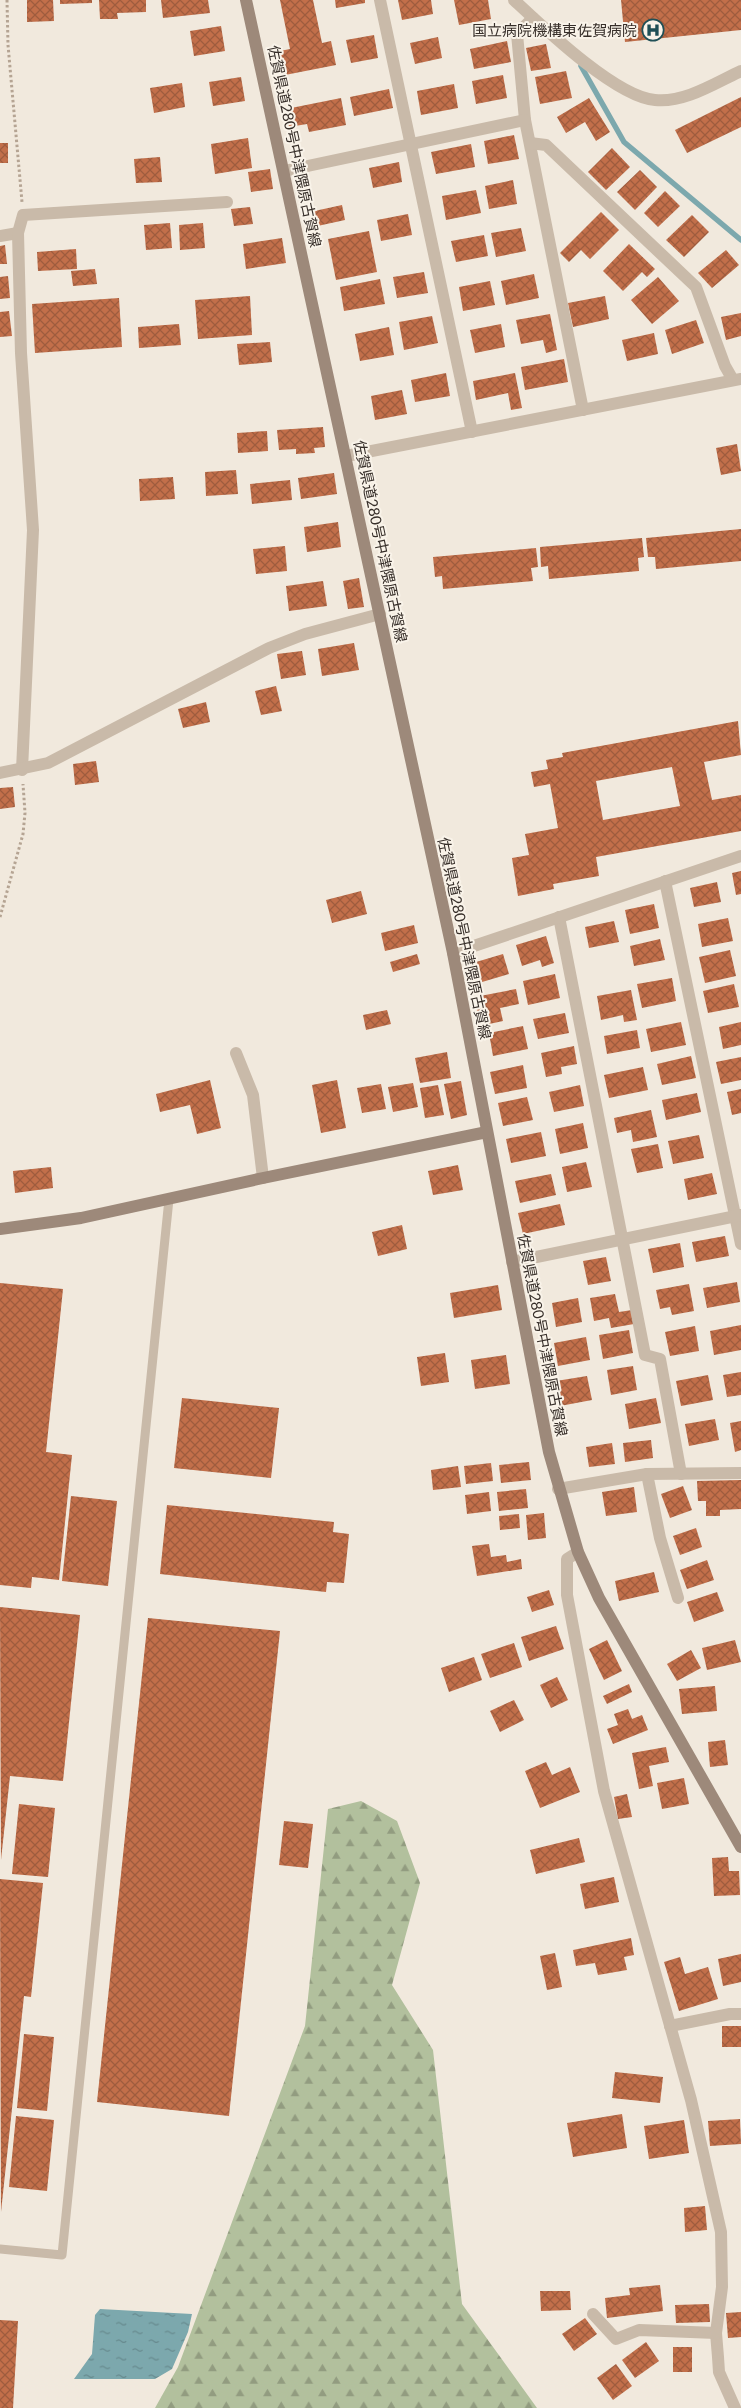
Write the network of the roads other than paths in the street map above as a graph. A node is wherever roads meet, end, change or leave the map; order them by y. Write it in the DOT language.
graph roads {
  1 [pos="246,0"];
  2 [pos="380,0"];
  3 [pos="514,0"];
  4 [pos="533,18"];
  5 [pos="741,71"];
  6 [pos="525,120"];
  7 [pos="530,143"];
  8 [pos="411,144"];
  9 [pos="284,171"];
  10 [pos="227,202"];
  11 [pos="18,233"];
  12 [pos="0,236"];
  13 [pos="737,380"];
  14 [pos="583,410"];
  15 [pos="472,432"];
  16 [pos="346,456"];
  17 [pos="380,614"];
  18 [pos="22,770"];
  19 [pos="0,773"];
  20 [pos="741,856"];
  21 [pos="665,881"];
  22 [pos="559,917"];
  23 [pos="453,953"];
  24 [pos="236,1053"];
  25 [pos="487,1132"];
  26 [pos="263,1178"];
  27 [pos="169,1199"];
  28 [pos="738,1216"];
  29 [pos="0,1229"];
  30 [pos="622,1239"];
  31 [pos="741,1244"];
  32 [pos="512,1262"];
  33 [pos="741,1473"];
  34 [pos="648,1474"];
  35 [pos="680,1474"];
  36 [pos="558,1489"];
  37 [pos="578,1552"];
  38 [pos="678,1598"];
  39 [pos="741,1847"];
  40 [pos="741,2014"];
  41 [pos="670,2026"];
  42 [pos="0,2249"];
  43 [pos="592,2314"];
  44 [pos="716,2333"];
  45 [pos="735,2408"];
  1 -- 9 [label="main road, 佐賀県道280号中津隈原古賀線"];
  2 -- 8 [label="street"];
  3 -- 4 [label="street"];
  4 -- 5 [label="street"];
  4 -- 6 [label="street"];
  6 -- 7 [label="street"];
  6 -- 8 [label="street"];
  7 -- 13 [label="street"];
  7 -- 14 [label="street"];
  8 -- 9 [label="street"];
  8 -- 15 [label="street"];
  9 -- 16 [label="main road, 佐賀県道280号中津隈原古賀線"];
  10 -- 11 [label="street"];
  11 -- 12 [label="street"];
  11 -- 18 [label="street"];
  13 -- 14 [label="street"];
  14 -- 15 [label="street"];
  15 -- 16 [label="street"];
  16 -- 17 [label="main road, 佐賀県道280号中津隈原古賀線"];
  17 -- 18 [label="street"];
  17 -- 23 [label="main road, 佐賀県道280号中津隈原古賀線"];
  18 -- 19 [label="street"];
  20 -- 21 [label="street"];
  21 -- 22 [label="street"];
  21 -- 28 [label="street"];
  22 -- 23 [label="street"];
  22 -- 30 [label="street"];
  23 -- 25 [label="main road, 佐賀県道280号中津隈原古賀線"];
  24 -- 26 [label="street"];
  25 -- 26 [label="main road"];
  25 -- 32 [label="main road, 佐賀県道280号中津隈原古賀線"];
  26 -- 27 [label="main road"];
  27 -- 29 [label="main road"];
  27 -- 42 [label="lane"];
  28 -- 30 [label="street"];
  28 -- 31 [label="street"];
  30 -- 32 [label="street"];
  30 -- 35 [label="street"];
  32 -- 36 [label="main road, 佐賀県道280号中津隈原古賀線"];
  33 -- 35 [label="street"];
  34 -- 35 [label="street"];
  34 -- 36 [label="street"];
  34 -- 38 [label="street"];
  36 -- 37 [label="main road, 佐賀県道280号中津隈原古賀線"];
  37 -- 39 [label="main road, 佐賀県道280号中津隈原古賀線"];
  37 -- 41 [label="street"];
  40 -- 41 [label="street"];
  41 -- 44 [label="street"];
  43 -- 44 [label="street"];
  44 -- 45 [label="street"];
}
